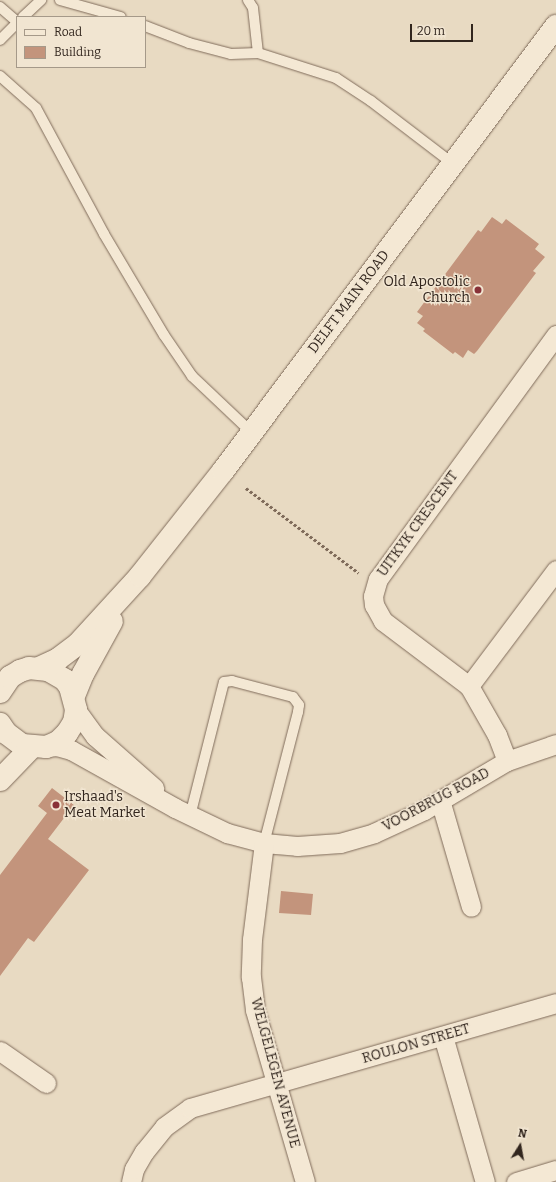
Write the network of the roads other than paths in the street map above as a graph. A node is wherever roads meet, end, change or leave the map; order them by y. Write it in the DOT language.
graph roads {
  1 [pos="41,0"];
  2 [pos="60,0"];
  3 [pos="248,0"];
  4 [pos="0,7"];
  5 [pos="24,16"];
  6 [pos="117,16"];
  7 [pos="16,21"];
  8 [pos="16,23"];
  9 [pos="146,26"];
  10 [pos="556,26"];
  11 [pos="0,40"];
  12 [pos="258,53"];
  13 [pos="0,76"];
  14 [pos="452,164"];
  15 [pos="556,335"];
  16 [pos="251,432"];
  17 [pos="556,570"];
  18 [pos="140,576"];
  19 [pos="20,670"];
  20 [pos="469,686"];
  21 [pos="0,692"];
  22 [pos="75,703"];
  23 [pos="0,724"];
  24 [pos="556,744"];
  25 [pos="39,747"];
  26 [pos="507,761"];
  27 [pos="0,780"];
  28 [pos="440,800"];
  29 [pos="183,812"];
  30 [pos="264,843"];
  31 [pos="471,907"];
  32 [pos="556,1003"];
  33 [pos="443,1036"];
  34 [pos="2,1057"];
  35 [pos="46,1083"];
  36 [pos="276,1085"];
  37 [pos="556,1170"];
  38 [pos="131,1182"];
  39 [pos="305,1182"];
  40 [pos="485,1182"];
  41 [pos="516,1182"];
  1 -- 5 [label="lane"];
  2 -- 6 [label="lane"];
  3 -- 12 [label="lane"];
  4 -- 7 [label="lane"];
  8 -- 11 [label="lane"];
  9 -- 12 [label="lane"];
  10 -- 14 [label="street, DELFT MAIN ROAD"];
  12 -- 14 [label="lane"];
  13 -- 16 [label="lane"];
  14 -- 16 [label="street, DELFT MAIN ROAD"];
  15 -- 20 [label="street, UITKYK CRESCENT"];
  16 -- 18 [label="street, DELFT MAIN ROAD"];
  17 -- 20 [label="street"];
  18 -- 19 [label="street, DELFT MAIN ROAD"];
  18 -- 22 [label="street, DELFT MAIN ROAD"];
  19 -- 21 [label="street, DELFT MAIN ROAD"];
  19 -- 22 [label="street"];
  20 -- 26 [label="street, UITKYK CRESCENT"];
  22 -- 25 [label="street, DELFT MAIN ROAD"];
  22 -- 29 [label="street, VOORBRUG ROAD"];
  23 -- 25 [label="street"];
  24 -- 26 [label="street, VOORBRUG ROAD"];
  25 -- 27 [label="street"];
  25 -- 29 [label="street, VOORBRUG ROAD"];
  26 -- 28 [label="street, VOORBRUG ROAD"];
  28 -- 30 [label="street, VOORBRUG ROAD"];
  28 -- 31 [label="street"];
  29 -- 30 [label="street, VOORBRUG ROAD"];
  29 -- 30 [label="lane"];
  30 -- 36 [label="street, WELGELEGEN AVENUE"];
  32 -- 33 [label="street, ROULON STREET"];
  33 -- 36 [label="street, ROULON STREET"];
  33 -- 40 [label="street"];
  34 -- 35 [label="street"];
  36 -- 38 [label="street, ROULON STREET"];
  36 -- 39 [label="street, WELGELEGEN AVENUE"];
  37 -- 41 [label="street"];
}
